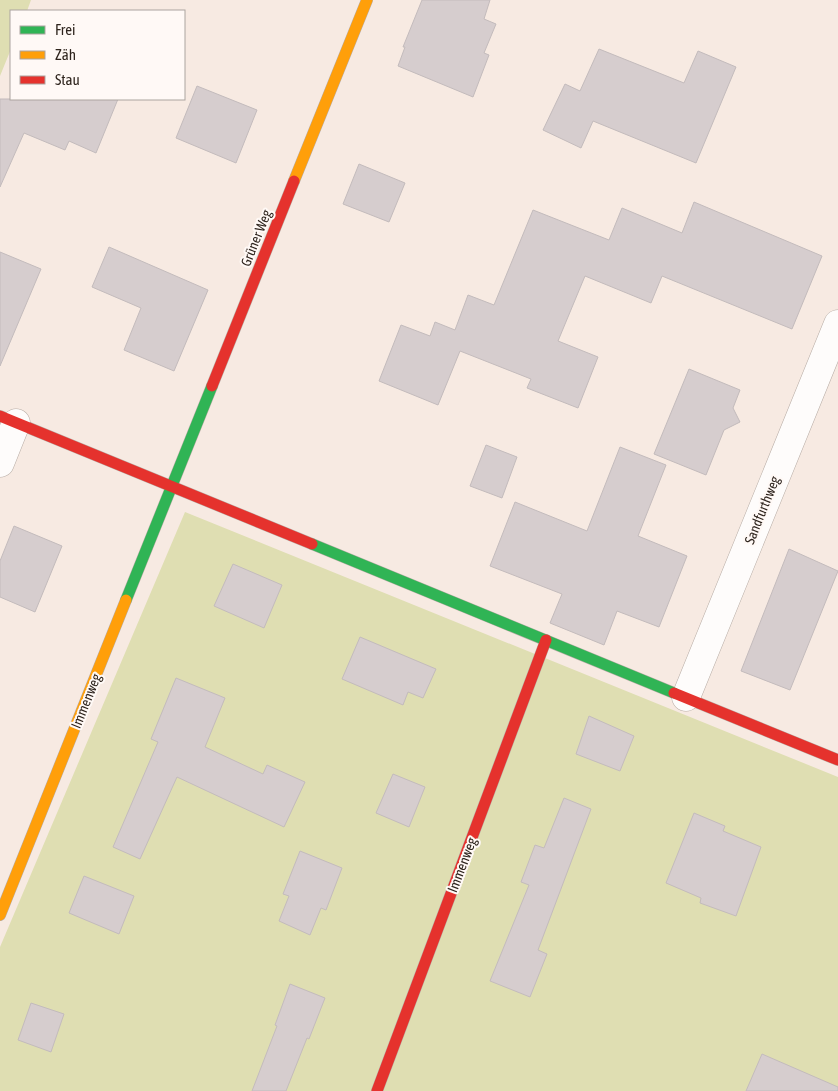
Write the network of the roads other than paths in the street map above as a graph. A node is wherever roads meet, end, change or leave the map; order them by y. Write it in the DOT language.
graph roads {
  1 [pos="367,0"];
  2 [pos="838,324"];
  3 [pos="8,419"];
  4 [pos="0,463"];
  5 [pos="172,487"];
  6 [pos="546,640"];
  7 [pos="686,697"];
  8 [pos="838,760"];
  9 [pos="0,915"];
  10 [pos="377,1091"];
  1 -- 5 [label="street, Grüner Weg"];
  2 -- 7 [label="street, Sandfurthweg"];
  3 -- 4 [label="street"];
  3 -- 5 [label="street"];
  5 -- 6 [label="street"];
  5 -- 9 [label="street, Immenweg"];
  6 -- 7 [label="street"];
  6 -- 10 [label="street, Immenweg"];
  7 -- 8 [label="street"];
}
